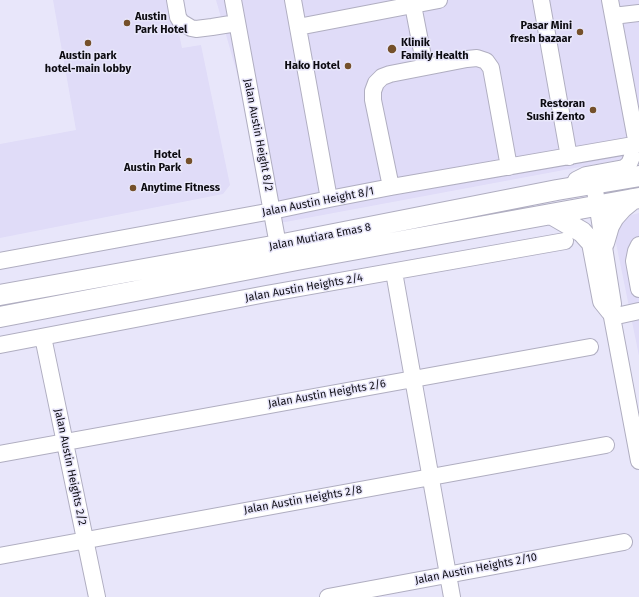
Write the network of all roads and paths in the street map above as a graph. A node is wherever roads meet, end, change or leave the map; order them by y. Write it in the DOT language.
graph roads {
  1 [pos="175,0"];
  2 [pos="233,0"];
  3 [pos="293,0"];
  4 [pos="439,0"];
  5 [pos="541,0"];
  6 [pos="610,0"];
  7 [pos="412,2"];
  8 [pos="639,12"];
  9 [pos="613,16"];
  10 [pos="237,23"];
  11 [pos="298,27"];
  12 [pos="425,67"];
  13 [pos="632,82"];
  14 [pos="638,146"];
  15 [pos="569,157"];
  16 [pos="509,167"];
  17 [pos="639,176"];
  18 [pos="594,184"];
  19 [pos="391,187"];
  20 [pos="557,190"];
  21 [pos="636,198"];
  22 [pos="329,199"];
  23 [pos="598,205"];
  24 [pos="272,211"];
  25 [pos="551,214"];
  26 [pos="565,241"];
  27 [pos="604,243"];
  28 [pos="278,245"];
  29 [pos="639,245"];
  30 [pos="297,260"];
  31 [pos="0,261"];
  32 [pos="394,272"];
  33 [pos="639,289"];
  34 [pos="0,295"];
  35 [pos="639,311"];
  36 [pos="611,314"];
  37 [pos="0,317"];
  38 [pos="43,337"];
  39 [pos="0,345"];
  40 [pos="590,346"];
  41 [pos="413,379"];
  42 [pos="65,442"];
  43 [pos="606,445"];
  44 [pos="0,454"];
  45 [pos="639,461"];
  46 [pos="430,477"];
  47 [pos="85,540"];
  48 [pos="624,542"];
  49 [pos="0,556"];
  50 [pos="448,575"];
  51 [pos="97,597"];
  52 [pos="328,597"];
  53 [pos="452,597"];
  1 -- 10 [label="street"];
  2 -- 10 [label="street, Jalan Austin Height 8/2"];
  3 -- 11 [label="street"];
  4 -- 7 [label="street"];
  5 -- 15 [label="street"];
  6 -- 9 [label="street"];
  7 -- 11 [label="street"];
  7 -- 12 [label="street"];
  8 -- 9 [label="street"];
  9 -- 13 [label="street"];
  10 -- 24 [label="street, Jalan Austin Height 8/2"];
  11 -- 22 [label="street"];
  12 -- 16 [label="street"];
  12 -- 19 [label="street"];
  13 -- 14 [label="street"];
  14 -- 15 [label="street, Jalan Austin Height 8/1"];
  14 -- 20 [label="street"];
  15 -- 16 [label="street, Jalan Austin Height 8/1"];
  16 -- 19 [label="street, Jalan Austin Height 8/1"];
  17 -- 18 [label="main road, Jalan Mutiara Emas 8"];
  18 -- 20 [label="main road, Jalan Mutiara Emas 8"];
  18 -- 23 [label="street"];
  19 -- 22 [label="street, Jalan Austin Height 8/1"];
  20 -- 28 [label="main road, Jalan Mutiara Emas 8"];
  21 -- 23 [label="main road, Jalan Mutiara Emas 8"];
  21 -- 27 [label="main road"];
  22 -- 24 [label="street, Jalan Austin Height 8/1"];
  23 -- 25 [label="main road, Jalan Mutiara Emas 8"];
  23 -- 27 [label="street"];
  24 -- 28 [label="street, Jalan Austin Height 8/2"];
  24 -- 31 [label="street, Jalan Austin Height 8/1"];
  25 -- 30 [label="main road, Jalan Mutiara Emas 8"];
  25 -- 36 [label="main road"];
  26 -- 32 [label="street, Jalan Austin Heights 2/4"];
  27 -- 36 [label="street"];
  28 -- 30 [label="street"];
  28 -- 34 [label="main road, Jalan Mutiara Emas 8"];
  29 -- 33 [label="street"];
  30 -- 37 [label="main road, Jalan Mutiara Emas 8"];
  32 -- 38 [label="street, Jalan Austin Heights 2/4"];
  32 -- 41 [label="street"];
  35 -- 36 [label="street"];
  36 -- 45 [label="street"];
  38 -- 39 [label="street, Jalan Austin Heights 2/4"];
  38 -- 42 [label="street, Jalan Austin Heights 2/2"];
  40 -- 41 [label="street, Jalan Austin Heights 2/6"];
  41 -- 42 [label="street, Jalan Austin Heights 2/6"];
  41 -- 46 [label="street"];
  42 -- 44 [label="street, Jalan Austin Heights 2/6"];
  42 -- 47 [label="street, Jalan Austin Heights 2/2"];
  43 -- 46 [label="street, Jalan Austin Heights 2/8"];
  46 -- 47 [label="street, Jalan Austin Heights 2/8"];
  46 -- 50 [label="street"];
  47 -- 49 [label="street, Jalan Austin Heights 2/8"];
  47 -- 51 [label="street, Jalan Austin Heights 2/2"];
  48 -- 50 [label="street, Jalan Austin Heights 2/10"];
  50 -- 52 [label="street, Jalan Austin Heights 2/10"];
  50 -- 53 [label="street"];
}
